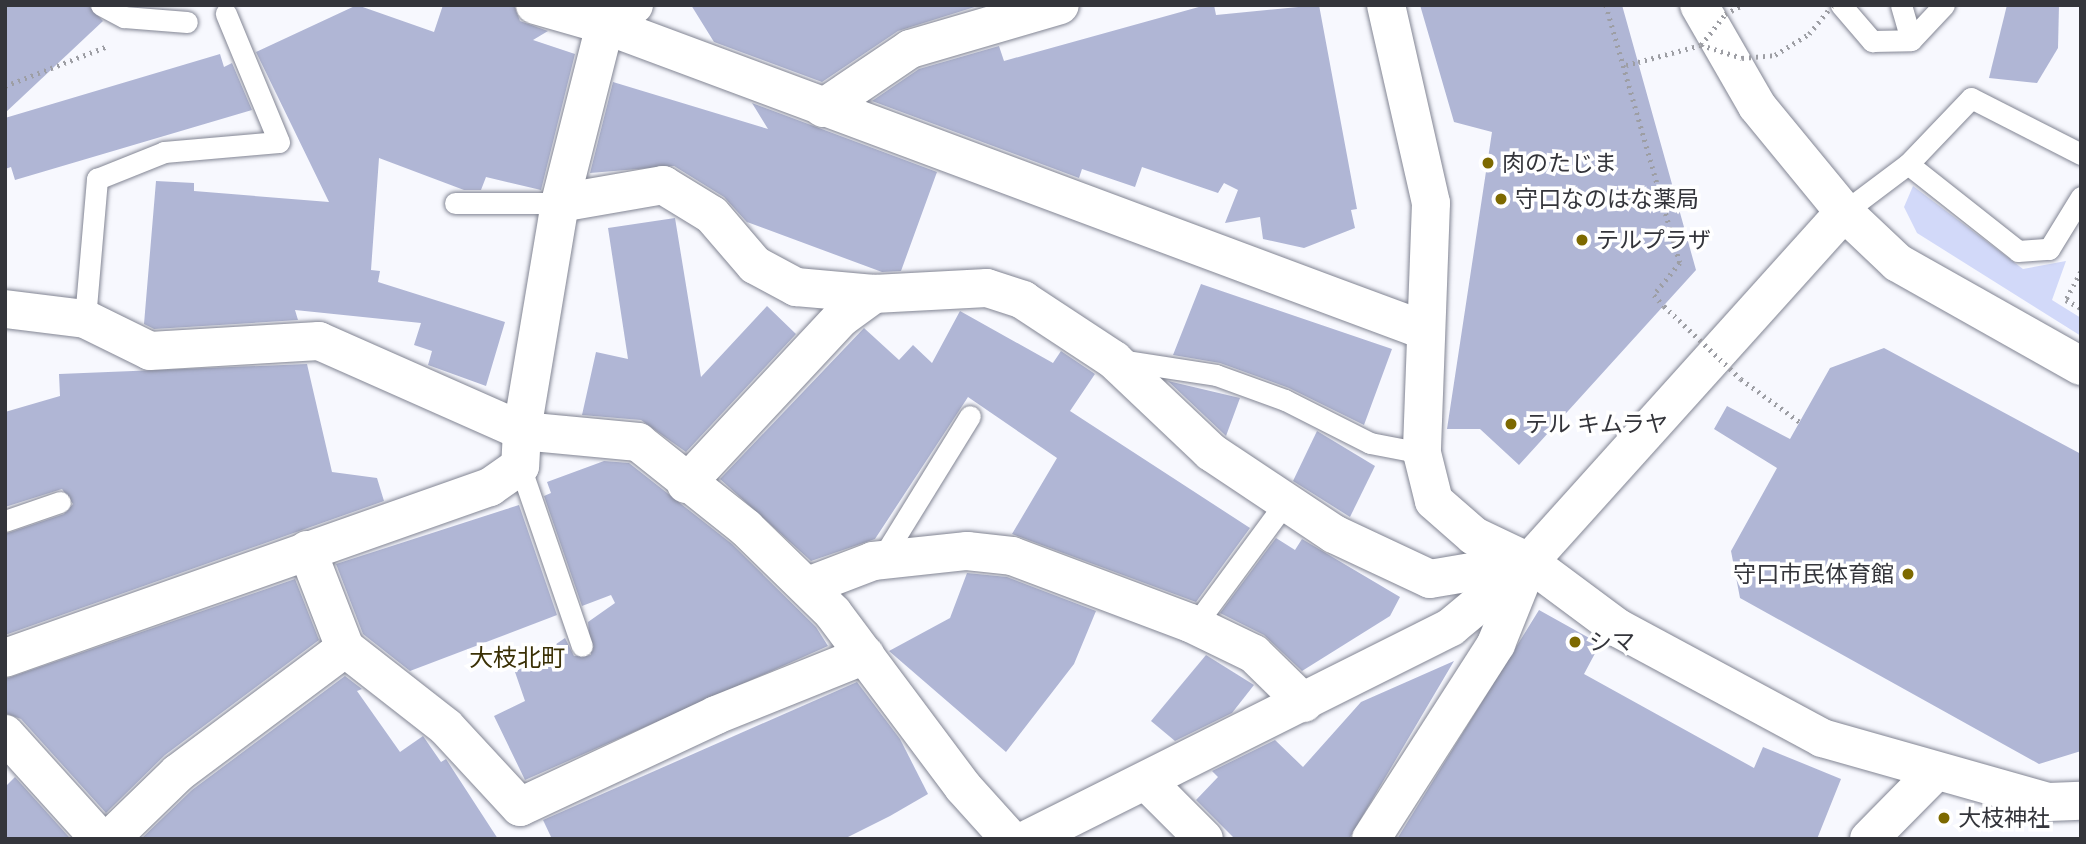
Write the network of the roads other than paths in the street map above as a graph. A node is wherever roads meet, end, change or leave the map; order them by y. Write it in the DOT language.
graph roads {
  1 [pos="101,5"];
  2 [pos="536,5"];
  3 [pos="1060,5"];
  4 [pos="1387,5"];
  5 [pos="1699,5"];
  6 [pos="1841,5"];
  7 [pos="1901,5"];
  8 [pos="1944,5"];
  9 [pos="226,13"];
  10 [pos="620,15"];
  11 [pos="187,22"];
  12 [pos="1912,40"];
  13 [pos="823,108"];
  14 [pos="2081,154"];
  15 [pos="1908,164"];
  16 [pos="2081,197"];
  17 [pos="455,203"];
  18 [pos="560,203"];
  19 [pos="1844,212"];
  20 [pos="874,294"];
  21 [pos="5,309"];
  22 [pos="85,319"];
  23 [pos="1426,331"];
  24 [pos="1114,360"];
  25 [pos="2081,366"];
  26 [pos="970,416"];
  27 [pos="521,448"];
  28 [pos="1422,453"];
  29 [pos="686,484"];
  30 [pos="61,502"];
  31 [pos="1285,503"];
  32 [pos="5,521"];
  33 [pos="307,550"];
  34 [pos="881,560"];
  35 [pos="1529,562"];
  36 [pos="808,586"];
  37 [pos="1195,625"];
  38 [pos="582,646"];
  39 [pos="345,648"];
  40 [pos="866,655"];
  41 [pos="5,658"];
  42 [pos="1304,703"];
  43 [pos="5,734"];
  44 [pos="1936,771"];
  45 [pos="1148,783"];
  46 [pos="2081,801"];
  47 [pos="1373,838"];
  48 [pos="100,839"];
  49 [pos="110,839"];
  50 [pos="1010,839"];
  51 [pos="1028,839"];
  52 [pos="1204,839"];
  53 [pos="1869,839"];
  1 -- 11 [label="lane"];
  2 -- 10 [label="street"];
  3 -- 13 [label="street"];
  4 -- 23 [label="street"];
  5 -- 19 [label="street"];
  6 -- 12 [label="lane"];
  7 -- 12 [label="lane"];
  8 -- 12 [label="lane"];
  9 -- 22 [label="lane"];
  10 -- 13 [label="street"];
  10 -- 18 [label="street"];
  13 -- 23 [label="street"];
  14 -- 15 [label="lane"];
  15 -- 16 [label="lane"];
  15 -- 19 [label="lane"];
  17 -- 18 [label="lane"];
  18 -- 20 [label="street"];
  18 -- 27 [label="street"];
  19 -- 25 [label="street"];
  19 -- 35 [label="street"];
  20 -- 24 [label="street"];
  20 -- 29 [label="street"];
  21 -- 22 [label="street"];
  22 -- 27 [label="street"];
  23 -- 28 [label="street"];
  24 -- 28 [label="lane"];
  24 -- 31 [label="street"];
  26 -- 34 [label="lane"];
  27 -- 29 [label="street"];
  27 -- 33 [label="street"];
  27 -- 38 [label="lane"];
  28 -- 35 [label="street"];
  29 -- 36 [label="street"];
  30 -- 32 [label="lane"];
  31 -- 35 [label="street"];
  31 -- 37 [label="lane"];
  33 -- 39 [label="street"];
  33 -- 41 [label="street"];
  34 -- 36 [label="street"];
  34 -- 37 [label="street"];
  35 -- 42 [label="street"];
  35 -- 44 [label="street"];
  35 -- 47 [label="street"];
  36 -- 40 [label="street"];
  37 -- 42 [label="street"];
  39 -- 40 [label="street"];
  39 -- 49 [label="street"];
  40 -- 50 [label="street"];
  42 -- 45 [label="street"];
  43 -- 48 [label="street"];
  44 -- 46 [label="street"];
  44 -- 53 [label="street"];
  45 -- 51 [label="street"];
  45 -- 52 [label="street"];
}
